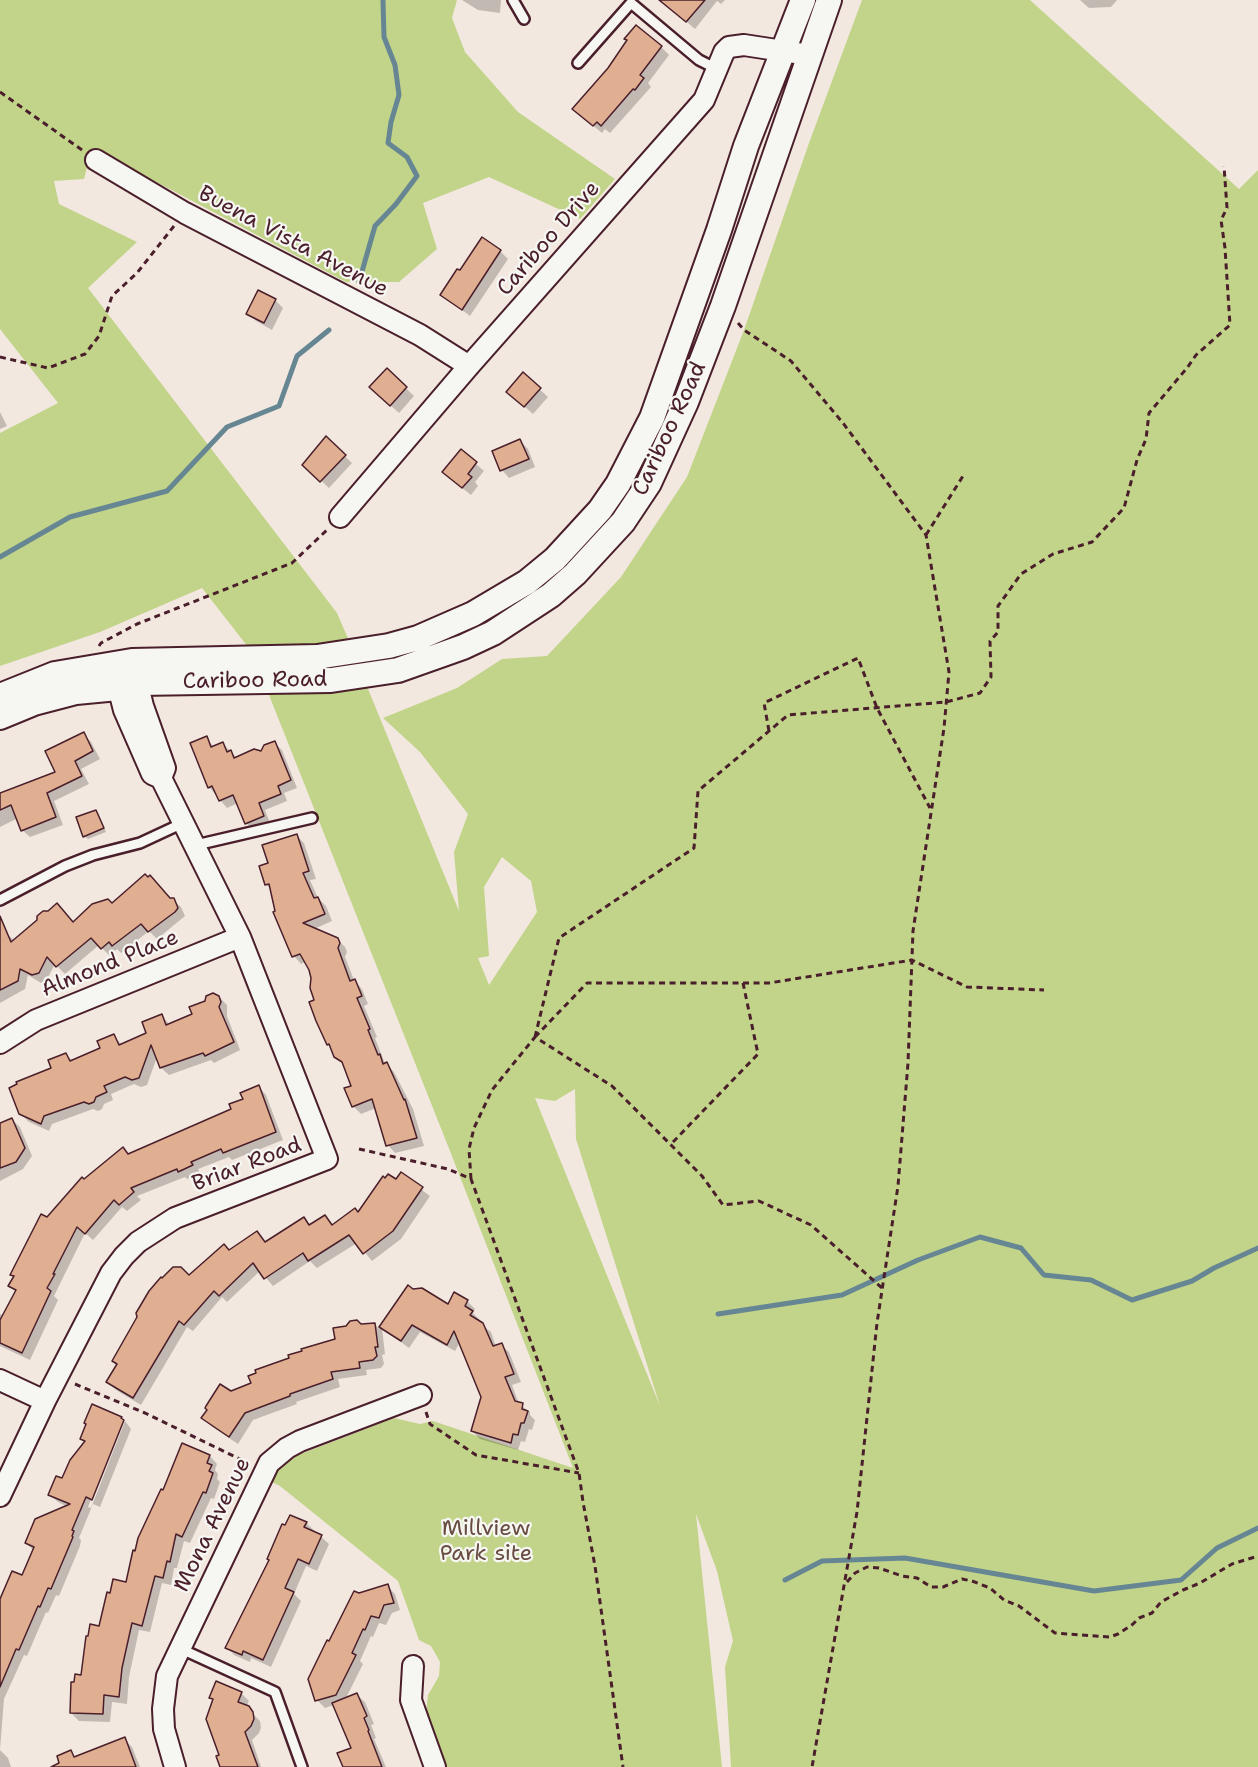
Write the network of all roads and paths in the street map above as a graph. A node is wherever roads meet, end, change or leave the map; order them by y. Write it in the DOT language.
graph roads {
  1 [pos="513,0"];
  2 [pos="803,0"];
  3 [pos="829,0"];
  4 [pos="631,1"];
  5 [pos="524,19"];
  6 [pos="783,50"];
  7 [pos="809,55"];
  8 [pos="578,63"];
  9 [pos="717,69"];
  10 [pos="0,92"];
  11 [pos="96,160"];
  12 [pos="1224,166"];
  13 [pos="185,213"];
  14 [pos="723,306"];
  15 [pos="0,357"];
  16 [pos="469,366"];
  17 [pos="963,476"];
  18 [pos="340,517"];
  19 [pos="926,535"];
  20 [pos="101,643"];
  21 [pos="125,674"];
  22 [pos="0,696"];
  23 [pos="946,702"];
  24 [pos="877,708"];
  25 [pos="0,717"];
  26 [pos="769,731"];
  27 [pos="931,810"];
  28 [pos="312,818"];
  29 [pos="183,823"];
  30 [pos="196,845"];
  31 [pos="0,900"];
  32 [pos="240,937"];
  33 [pos="912,960"];
  34 [pos="743,983"];
  35 [pos="1044,990"];
  36 [pos="534,1037"];
  37 [pos="0,1042"];
  38 [pos="673,1142"];
  39 [pos="359,1149"];
  40 [pos="471,1179"];
  41 [pos="882,1288"];
  42 [pos="0,1380"];
  43 [pos="75,1384"];
  44 [pos="421,1395"];
  45 [pos="45,1401"];
  46 [pos="430,1424"];
  47 [pos="244,1461"];
  48 [pos="579,1473"];
  49 [pos="0,1496"];
  50 [pos="1258,1556"];
  51 [pos="845,1585"];
  52 [pos="179,1648"];
  53 [pos="412,1666"];
  54 [pos="175,1767"];
  55 [pos="302,1767"];
  56 [pos="435,1767"];
  57 [pos="623,1767"];
  58 [pos="812,1767"];
  1 -- 5 [label="lane"];
  2 -- 6 [label="street, Cariboo Road"];
  3 -- 7 [label="street, Cariboo Road"];
  4 -- 8 [label="lane"];
  4 -- 9 [label="lane"];
  6 -- 7 [label="street, Cariboo Drive"];
  6 -- 9 [label="street, Cariboo Drive"];
  6 -- 21 [label="street, Cariboo Road"];
  7 -- 14 [label="street, Cariboo Road"];
  9 -- 16 [label="street, Cariboo Drive"];
  10 -- 11 [label="path"];
  11 -- 13 [label="street, Buena Vista Avenue"];
  12 -- 23 [label="path"];
  13 -- 15 [label="path"];
  13 -- 16 [label="street, Buena Vista Avenue"];
  14 -- 19 [label="path"];
  14 -- 21 [label="street, Cariboo Road"];
  16 -- 18 [label="street, Cariboo Drive"];
  17 -- 19 [label="path"];
  18 -- 20 [label="path"];
  19 -- 23 [label="path"];
  21 -- 22 [label="street, Cariboo Road"];
  21 -- 25 [label="street, Cariboo Road"];
  21 -- 29 [label="street, Briar Road"];
  23 -- 24 [label="path"];
  23 -- 27 [label="path"];
  24 -- 26 [label="path"];
  24 -- 26 [label="path"];
  24 -- 27 [label="path"];
  26 -- 36 [label="path"];
  27 -- 33 [label="path"];
  28 -- 30 [label="lane"];
  29 -- 30 [label="street, Briar Road"];
  29 -- 31 [label="lane"];
  30 -- 32 [label="street, Briar Road"];
  32 -- 37 [label="street, Almond Place"];
  32 -- 45 [label="street, Briar Road"];
  33 -- 34 [label="path"];
  33 -- 35 [label="path"];
  33 -- 41 [label="path"];
  34 -- 36 [label="path"];
  34 -- 38 [label="path"];
  36 -- 40 [label="path"];
  36 -- 41 [label="path"];
  39 -- 40 [label="path"];
  40 -- 48 [label="path"];
  41 -- 51 [label="path"];
  42 -- 45 [label="street"];
  43 -- 47 [label="path"];
  44 -- 52 [label="street, Mona Avenue"];
  45 -- 49 [label="street, Briar Road"];
  46 -- 48 [label="path"];
  48 -- 57 [label="path"];
  50 -- 51 [label="path"];
  51 -- 58 [label="path"];
  52 -- 54 [label="street, Mona Avenue"];
  52 -- 55 [label="lane"];
  53 -- 56 [label="street"];
}
